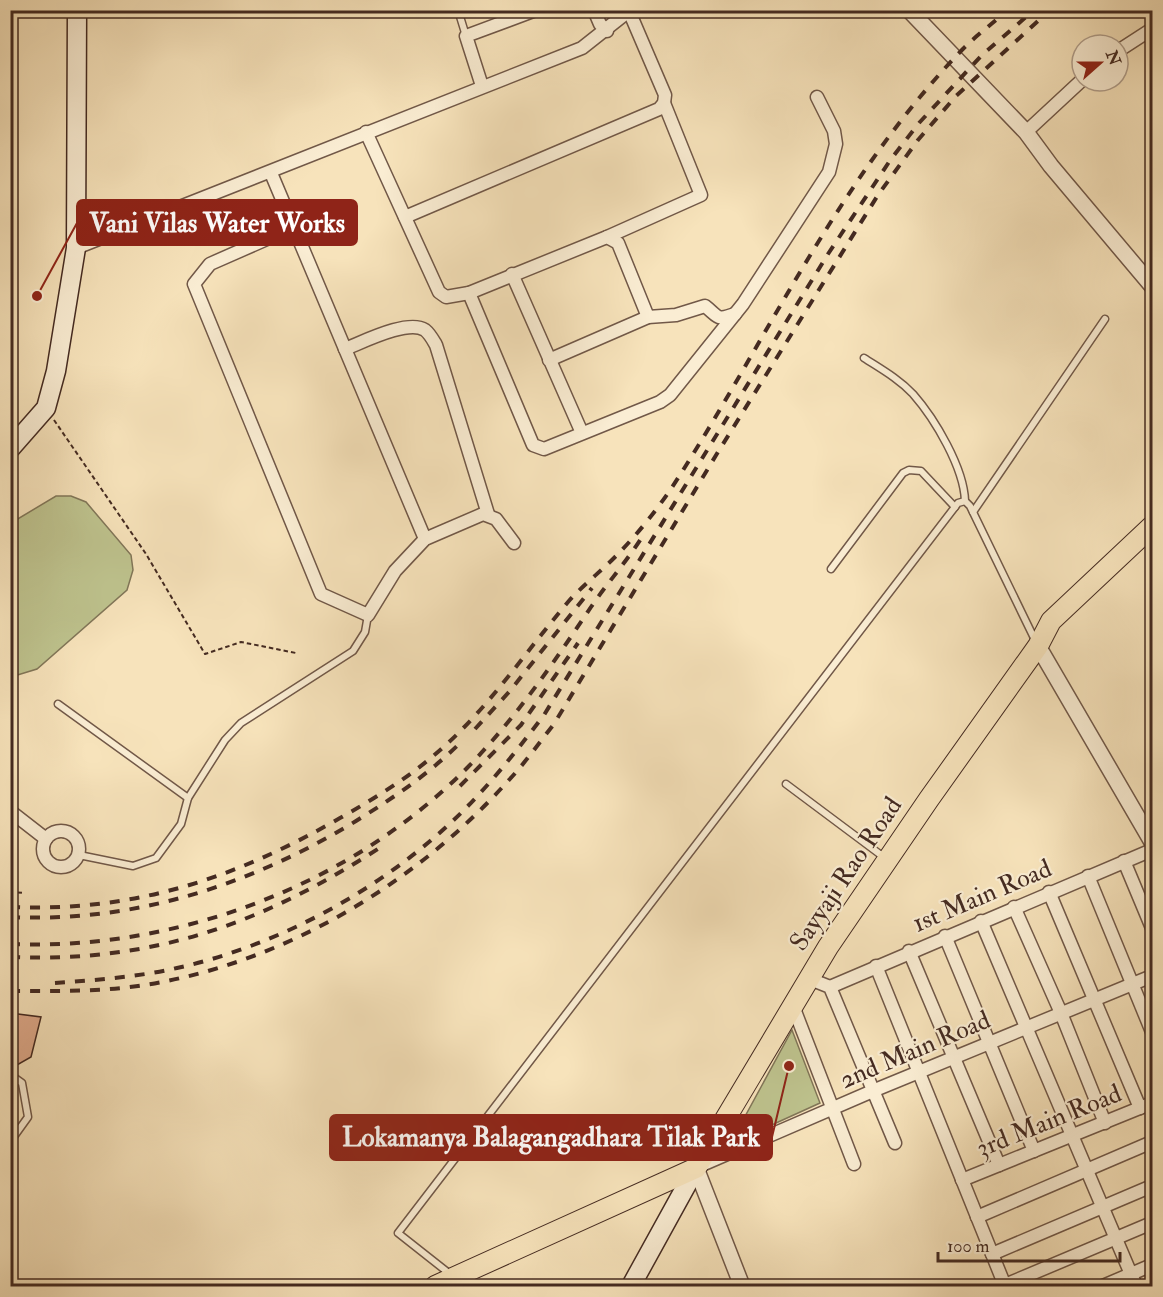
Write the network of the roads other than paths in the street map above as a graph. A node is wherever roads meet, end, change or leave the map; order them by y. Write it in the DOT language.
graph roads {
  1 [pos="77,10"];
  2 [pos="458,10"];
  3 [pos="536,10"];
  4 [pos="594,10"];
  5 [pos="909,10"];
  6 [pos="630,11"];
  7 [pos="1152,29"];
  8 [pos="607,31"];
  9 [pos="466,36"];
  10 [pos="1130,43"];
  11 [pos="482,86"];
  12 [pos="1070,91"];
  13 [pos="817,98"];
  14 [pos="664,104"];
  15 [pos="366,132"];
  16 [pos="1026,132"];
  17 [pos="271,173"];
  18 [pos="405,217"];
  19 [pos="294,227"];
  20 [pos="607,237"];
  21 [pos="76,248"];
  22 [pos="512,274"];
  23 [pos="1152,286"];
  24 [pos="469,293"];
  25 [pos="736,313"];
  26 [pos="648,317"];
  27 [pos="1105,319"];
  28 [pos="345,349"];
  29 [pos="864,358"];
  30 [pos="549,360"];
  31 [pos="582,433"];
  32 [pos="10,449"];
  33 [pos="964,501"];
  34 [pos="955,507"];
  35 [pos="973,512"];
  36 [pos="488,514"];
  37 [pos="1152,526"];
  38 [pos="424,539"];
  39 [pos="514,543"];
  40 [pos="831,569"];
  41 [pos="368,615"];
  42 [pos="1038,646"];
  43 [pos="58,704"];
  44 [pos="786,784"];
  45 [pos="188,798"];
  46 [pos="10,811"];
  47 [pos="46,839"];
  48 [pos="1152,842"];
  49 [pos="1152,850"];
  50 [pos="79,855"];
  51 [pos="888,860"];
  52 [pos="1124,861"];
  53 [pos="1088,876"];
  54 [pos="1049,892"];
  55 [pos="1014,907"];
  56 [pos="981,921"];
  57 [pos="1152,928"];
  58 [pos="945,936"];
  59 [pos="909,951"];
  60 [pos="876,966"];
  61 [pos="1152,976"];
  62 [pos="810,979"];
  63 [pos="1132,984"];
  64 [pos="830,987"];
  65 [pos="1094,999"];
  66 [pos="793,1006"];
  67 [pos="1061,1013"];
  68 [pos="1027,1027"];
  69 [pos="1152,1032"];
  70 [pos="989,1044"];
  71 [pos="953,1058"];
  72 [pos="920,1073"];
  73 [pos="10,1079"];
  74 [pos="875,1090"];
  75 [pos="10,1097"];
  76 [pos="1152,1103"];
  77 [pos="1140,1108"];
  78 [pos="10,1110"];
  79 [pos="832,1110"];
  80 [pos="1104,1123"];
  81 [pos="1071,1136"];
  82 [pos="10,1142"];
  83 [pos="1152,1142"];
  84 [pos="895,1143"];
  85 [pos="1034,1151"];
  86 [pos="854,1164"];
  87 [pos="999,1165"];
  88 [pos="696,1168"];
  89 [pos="1086,1170"];
  90 [pos="962,1180"];
  91 [pos="1152,1186"];
  92 [pos="1102,1208"];
  93 [pos="977,1217"];
  94 [pos="1152,1223"];
  95 [pos="1115,1238"];
  96 [pos="992,1254"];
  97 [pos="1152,1265"];
  98 [pos="454,1277"];
  99 [pos="1133,1281"];
  100 [pos="1005,1286"];
  101 [pos="435,1287"];
  102 [pos="631,1287"];
  103 [pos="742,1287"];
  104 [pos="1103,1287"];
  1 -- 21 [label="main road"];
  2 -- 9 [label="lane"];
  3 -- 9 [label="street"];
  4 -- 8 [label="street"];
  5 -- 16 [label="street"];
  6 -- 8 [label="street"];
  6 -- 14 [label="street"];
  7 -- 10 [label="street"];
  8 -- 11 [label="street"];
  9 -- 11 [label="street"];
  11 -- 15 [label="street"];
  12 -- 16 [label="street"];
  13 -- 25 [label="street"];
  14 -- 18 [label="street"];
  14 -- 20 [label="street"];
  15 -- 17 [label="street"];
  15 -- 18 [label="street"];
  16 -- 23 [label="street"];
  17 -- 19 [label="street"];
  17 -- 21 [label="street"];
  18 -- 24 [label="street"];
  19 -- 28 [label="street"];
  19 -- 41 [label="street"];
  20 -- 22 [label="street"];
  20 -- 26 [label="street"];
  21 -- 32 [label="main road"];
  22 -- 24 [label="street"];
  22 -- 30 [label="street"];
  24 -- 31 [label="street"];
  25 -- 26 [label="street"];
  25 -- 31 [label="street"];
  26 -- 30 [label="street"];
  27 -- 35 [label="lane"];
  28 -- 36 [label="street"];
  28 -- 38 [label="street"];
  29 -- 33 [label="lane"];
  30 -- 31 [label="street"];
  33 -- 34 [label="lane"];
  33 -- 35 [label="lane"];
  34 -- 40 [label="lane"];
  34 -- 98 [label="lane"];
  35 -- 42 [label="lane"];
  36 -- 38 [label="street"];
  36 -- 39 [label="street"];
  37 -- 42 [label="main road, Sayyaji Rao Road"];
  38 -- 41 [label="street"];
  41 -- 45 [label="lane"];
  42 -- 48 [label="street"];
  42 -- 51 [label="main road, Sayyaji Rao Road"];
  43 -- 45 [label="lane"];
  44 -- 51 [label="lane"];
  45 -- 50 [label="lane"];
  46 -- 47 [label="street"];
  47 -- 50 [label="street"];
  47 -- 50 [label="street"];
  49 -- 52 [label="street, 1st Main Road"];
  51 -- 62 [label="main road, Sayyaji Rao Road"];
  52 -- 53 [label="street, 1st Main Road"];
  52 -- 57 [label="street"];
  53 -- 54 [label="street, 1st Main Road"];
  53 -- 63 [label="street"];
  54 -- 55 [label="street, 1st Main Road"];
  54 -- 65 [label="street"];
  55 -- 56 [label="street, 1st Main Road"];
  55 -- 67 [label="street"];
  56 -- 58 [label="street, 1st Main Road"];
  56 -- 68 [label="street"];
  58 -- 59 [label="street, 1st Main Road"];
  58 -- 70 [label="street"];
  59 -- 60 [label="street, 1st Main Road"];
  59 -- 71 [label="street"];
  60 -- 64 [label="street, 1st Main Road"];
  60 -- 72 [label="street"];
  61 -- 63 [label="street, 2nd Main Road"];
  62 -- 64 [label="street"];
  62 -- 66 [label="main road, Sayyaji Rao Road"];
  63 -- 65 [label="street, 2nd Main Road"];
  63 -- 69 [label="street"];
  64 -- 74 [label="street"];
  65 -- 67 [label="street, 2nd Main Road"];
  65 -- 77 [label="street"];
  66 -- 79 [label="street"];
  66 -- 88 [label="main road, Sayyaji Rao Road"];
  67 -- 68 [label="street, 2nd Main Road"];
  67 -- 80 [label="street"];
  68 -- 70 [label="street, 2nd Main Road"];
  68 -- 81 [label="street"];
  70 -- 71 [label="street, 2nd Main Road"];
  70 -- 85 [label="street"];
  71 -- 72 [label="street, 2nd Main Road"];
  71 -- 87 [label="street"];
  72 -- 74 [label="street, 2nd Main Road"];
  72 -- 90 [label="street"];
  73 -- 82 [label="lane"];
  74 -- 79 [label="street, 2nd Main Road"];
  74 -- 84 [label="street"];
  75 -- 78 [label="lane"];
  76 -- 77 [label="street, 3rd Main Road"];
  77 -- 80 [label="street, 3rd Main Road"];
  79 -- 86 [label="street"];
  79 -- 88 [label="street, 2nd Main Road"];
  80 -- 81 [label="street, 3rd Main Road"];
  81 -- 85 [label="street, 3rd Main Road"];
  81 -- 89 [label="street"];
  83 -- 89 [label="street"];
  85 -- 87 [label="street, 3rd Main Road"];
  87 -- 90 [label="street, 3rd Main Road"];
  88 -- 98 [label="main road"];
  88 -- 102 [label="main road, Sayyaji Rao Road"];
  88 -- 103 [label="street"];
  89 -- 92 [label="street"];
  89 -- 93 [label="street"];
  90 -- 93 [label="street"];
  91 -- 92 [label="street"];
  92 -- 95 [label="street"];
  92 -- 96 [label="street"];
  93 -- 96 [label="street"];
  94 -- 95 [label="street"];
  95 -- 99 [label="street"];
  95 -- 100 [label="street"];
  96 -- 100 [label="street"];
  97 -- 99 [label="street"];
  98 -- 101 [label="main road"];
  99 -- 104 [label="street"];
}
